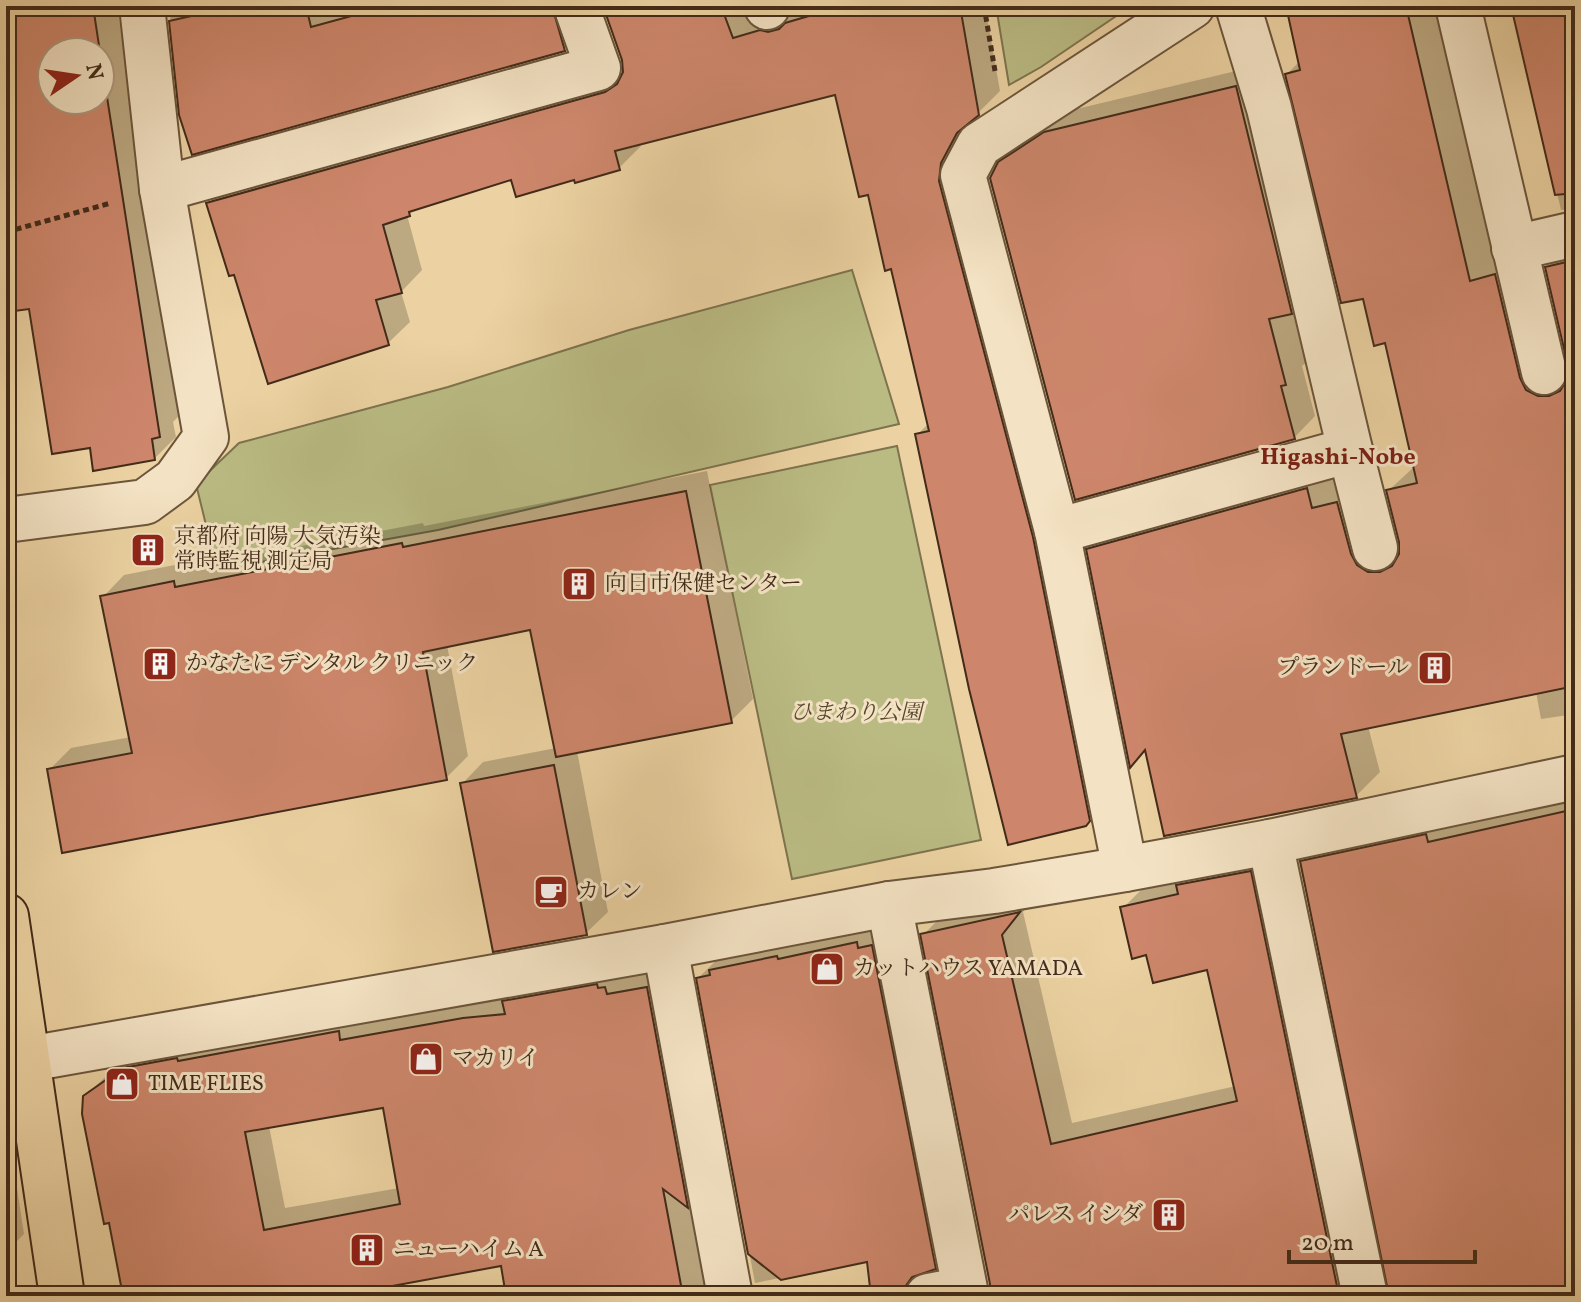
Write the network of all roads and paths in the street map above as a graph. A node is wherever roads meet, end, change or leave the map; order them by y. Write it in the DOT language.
graph roads {
  1 [pos="142,6"];
  2 [pos="576,6"];
  3 [pos="984,6"];
  4 [pos="1192,6"];
  5 [pos="1238,6"];
  6 [pos="1458,6"];
  7 [pos="996,74"];
  8 [pos="162,189"];
  9 [pos="6,232"];
  10 [pos="1575,234"];
  11 [pos="1514,248"];
  12 [pos="1544,372"];
  13 [pos="1350,450"];
  14 [pos="6,520"];
  15 [pos="1057,531"];
  16 [pos="1375,548"];
  17 [pos="1575,777"];
  18 [pos="1270,842"];
  19 [pos="1125,869"];
  20 [pos="889,904"];
  21 [pos="6,916"];
  22 [pos="665,947"];
  23 [pos="17,1062"];
  24 [pos="62,1296"];
  25 [pos="730,1296"];
  26 [pos="928,1296"];
  27 [pos="1365,1296"];
  1 -- 8 [label="street"];
  2 -- 8 [label="street"];
  3 -- 7 [label="path"];
  4 -- 15 [label="street"];
  5 -- 13 [label="street"];
  6 -- 11 [label="street"];
  8 -- 9 [label="path"];
  8 -- 14 [label="street"];
  10 -- 11 [label="street"];
  11 -- 12 [label="street"];
  13 -- 15 [label="street"];
  13 -- 16 [label="street"];
  15 -- 19 [label="street"];
  17 -- 18 [label="street"];
  18 -- 19 [label="street"];
  18 -- 27 [label="street"];
  19 -- 20 [label="street"];
  20 -- 22 [label="street"];
  20 -- 26 [label="street"];
  21 -- 23 [label="main road"];
  22 -- 23 [label="street"];
  22 -- 25 [label="street"];
  23 -- 24 [label="main road"];
}
